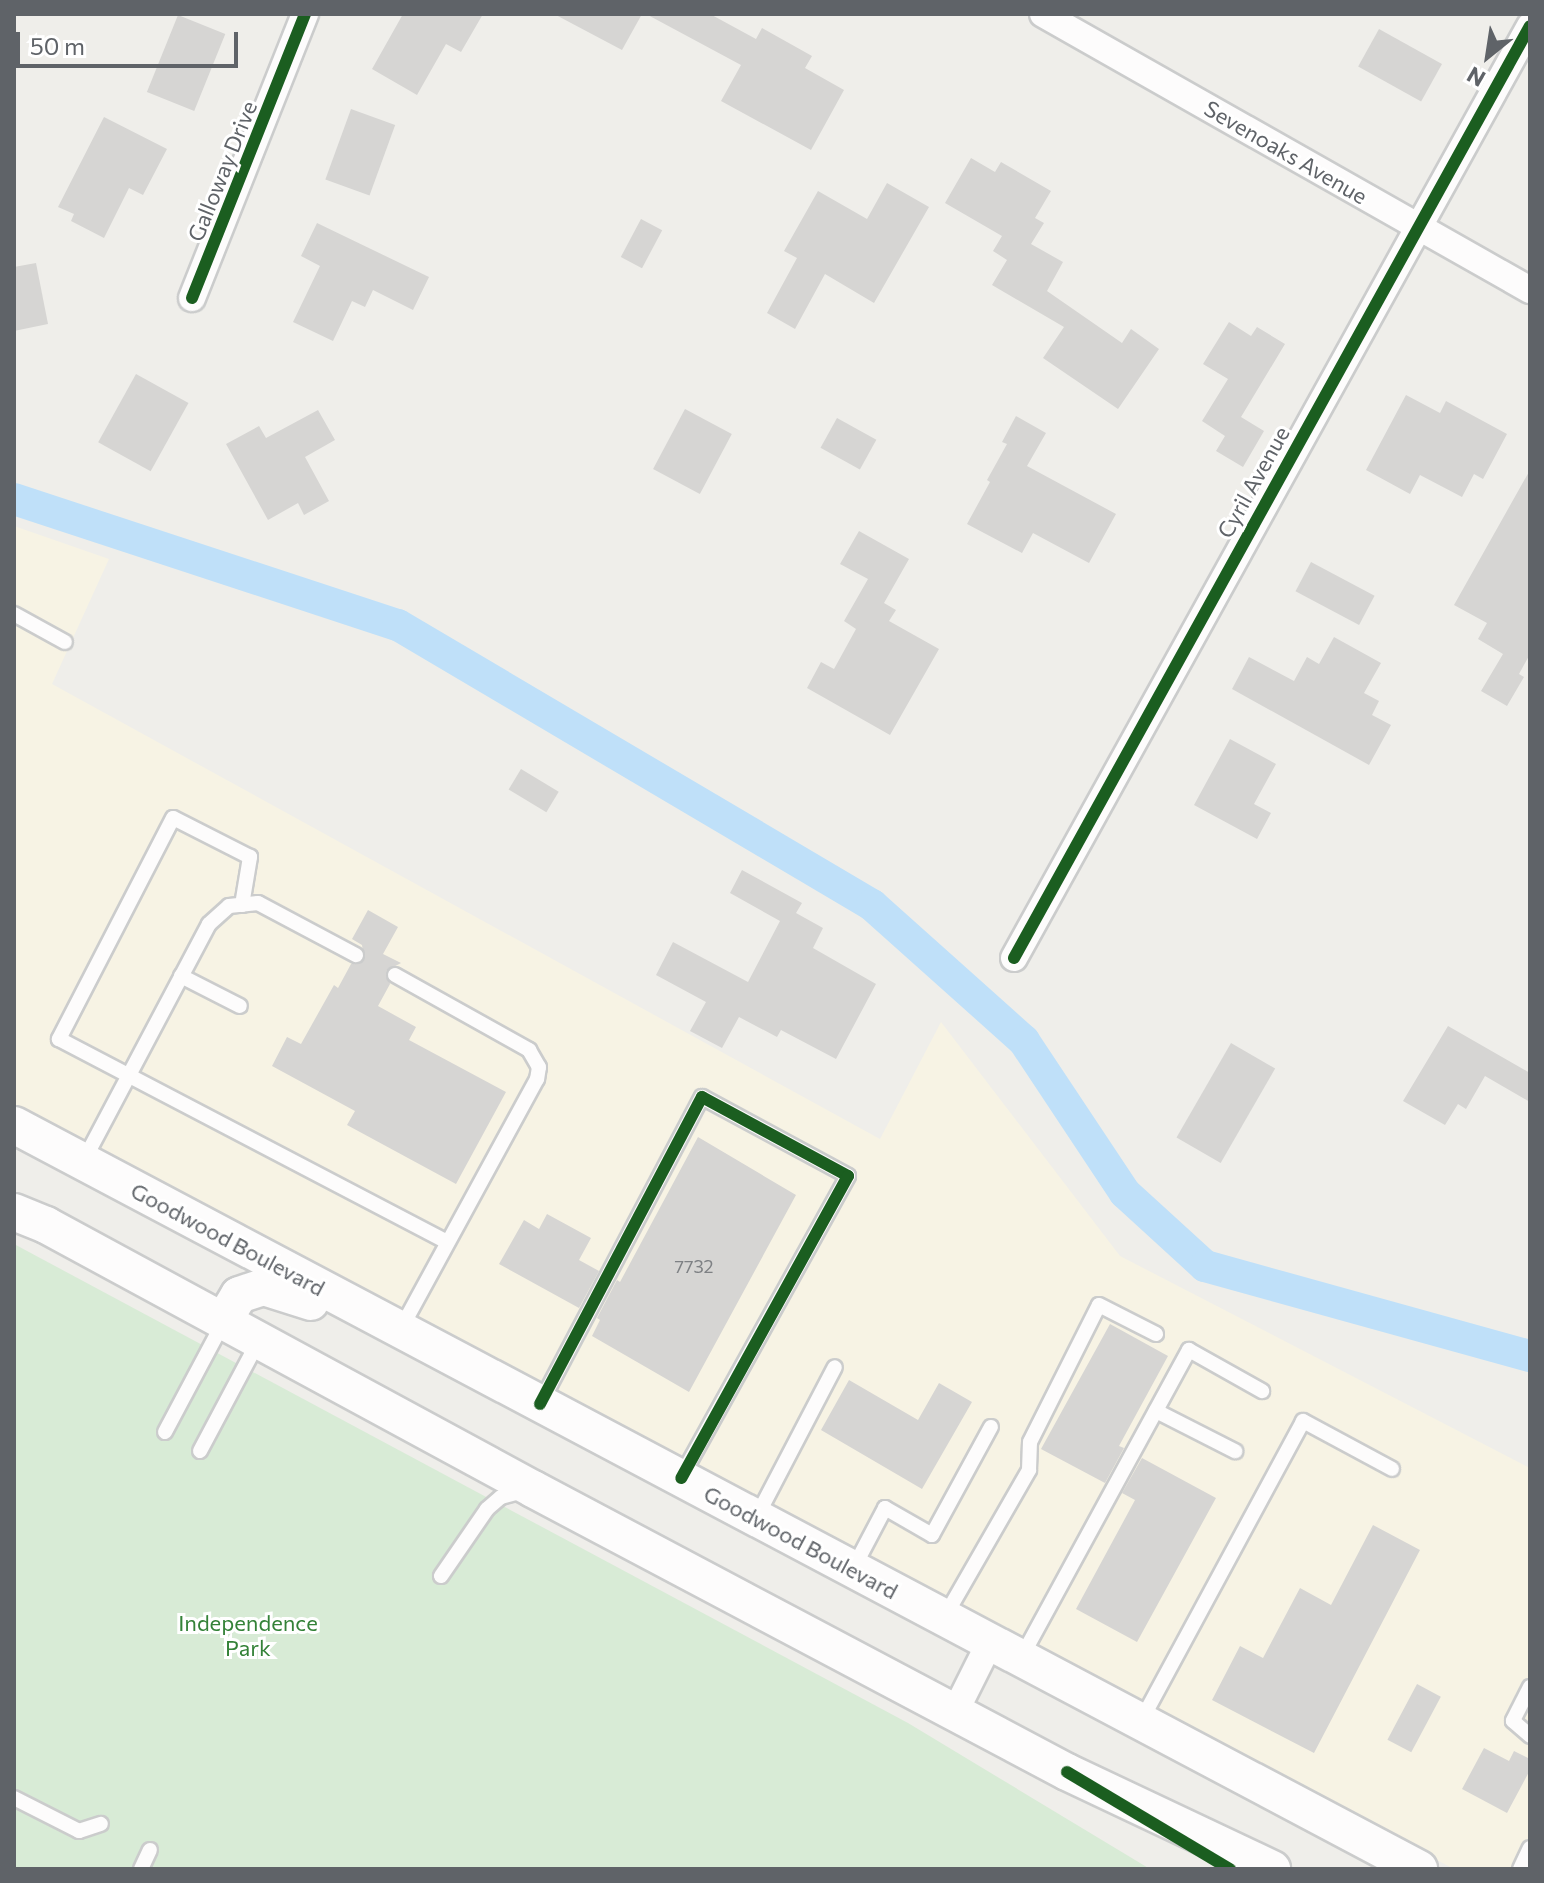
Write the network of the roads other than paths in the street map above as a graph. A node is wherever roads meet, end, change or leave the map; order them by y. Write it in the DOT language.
graph roads {
  1 [pos="305,14"];
  2 [pos="1043,14"];
  3 [pos="1530,26"];
  4 [pos="1417,226"];
  5 [pos="1530,290"];
  6 [pos="192,298"];
  7 [pos="14,614"];
  8 [pos="65,642"];
  9 [pos="242,905"];
  10 [pos="356,955"];
  11 [pos="1014,958"];
  12 [pos="183,973"];
  13 [pos="395,975"];
  14 [pos="240,1006"];
  15 [pos="128,1077"];
  16 [pos="14,1125"];
  17 [pos="83,1162"];
  18 [pos="14,1212"];
  19 [pos="450,1235"];
  20 [pos="224,1320"];
  21 [pos="400,1330"];
  22 [pos="1156,1334"];
  23 [pos="259,1339"];
  24 [pos="835,1367"];
  25 [pos="1262,1391"];
  26 [pos="540,1404"];
  27 [pos="1156,1411"];
  28 [pos="991,1427"];
  29 [pos="165,1432"];
  30 [pos="200,1451"];
  31 [pos="1235,1451"];
  32 [pos="1392,1469"];
  33 [pos="681,1478"];
  34 [pos="533,1489"];
  35 [pos="756,1518"];
  36 [pos="853,1570"];
  37 [pos="441,1576"];
  38 [pos="944,1618"];
  39 [pos="1006,1650"];
  40 [pos="1530,1687"];
  41 [pos="955,1712"];
  42 [pos="1140,1722"];
  43 [pos="1530,1736"];
  44 [pos="1067,1772"];
  45 [pos="14,1798"];
  46 [pos="101,1824"];
  47 [pos="1530,1848"];
  48 [pos="150,1850"];
  49 [pos="141,1869"];
  50 [pos="1230,1869"];
  51 [pos="1272,1869"];
  52 [pos="1419,1869"];
  53 [pos="1520,1869"];
  1 -- 6 [label="street, Galloway Drive"];
  2 -- 4 [label="street, Sevenoaks Avenue"];
  3 -- 4 [label="street, Cyril Avenue"];
  4 -- 5 [label="street, Sevenoaks Avenue"];
  4 -- 11 [label="street, Cyril Avenue"];
  7 -- 8 [label="lane"];
  9 -- 10 [label="lane"];
  9 -- 12 [label="lane"];
  9 -- 15 [label="lane"];
  12 -- 14 [label="lane"];
  12 -- 15 [label="lane"];
  13 -- 19 [label="lane"];
  15 -- 17 [label="lane"];
  15 -- 19 [label="lane"];
  16 -- 17 [label="main road, Goodwood Boulevard"];
  17 -- 21 [label="main road, Goodwood Boulevard"];
  18 -- 20 [label="main road"];
  19 -- 21 [label="lane"];
  20 -- 21 [label="main road"];
  20 -- 23 [label="main road"];
  20 -- 29 [label="lane"];
  21 -- 26 [label="main road, Goodwood Boulevard"];
  22 -- 38 [label="lane"];
  23 -- 30 [label="lane"];
  23 -- 34 [label="main road"];
  24 -- 35 [label="lane"];
  25 -- 27 [label="lane"];
  26 -- 33 [label="main road, Goodwood Boulevard"];
  26 -- 33 [label="lane"];
  27 -- 31 [label="lane"];
  27 -- 39 [label="lane"];
  28 -- 36 [label="lane"];
  32 -- 42 [label="lane"];
  33 -- 35 [label="main road, Goodwood Boulevard"];
  34 -- 37 [label="lane"];
  34 -- 41 [label="main road"];
  35 -- 36 [label="main road, Goodwood Boulevard"];
  36 -- 38 [label="main road, Goodwood Boulevard"];
  38 -- 39 [label="main road, Goodwood Boulevard"];
  39 -- 41 [label="street"];
  39 -- 42 [label="main road, Goodwood Boulevard"];
  40 -- 43 [label="lane"];
  41 -- 44 [label="main road"];
  42 -- 52 [label="main road, Goodwood Boulevard"];
  44 -- 50 [label="main road"];
  44 -- 51 [label="main road"];
  45 -- 46 [label="lane"];
  47 -- 53 [label="lane"];
  48 -- 49 [label="lane"];
}
